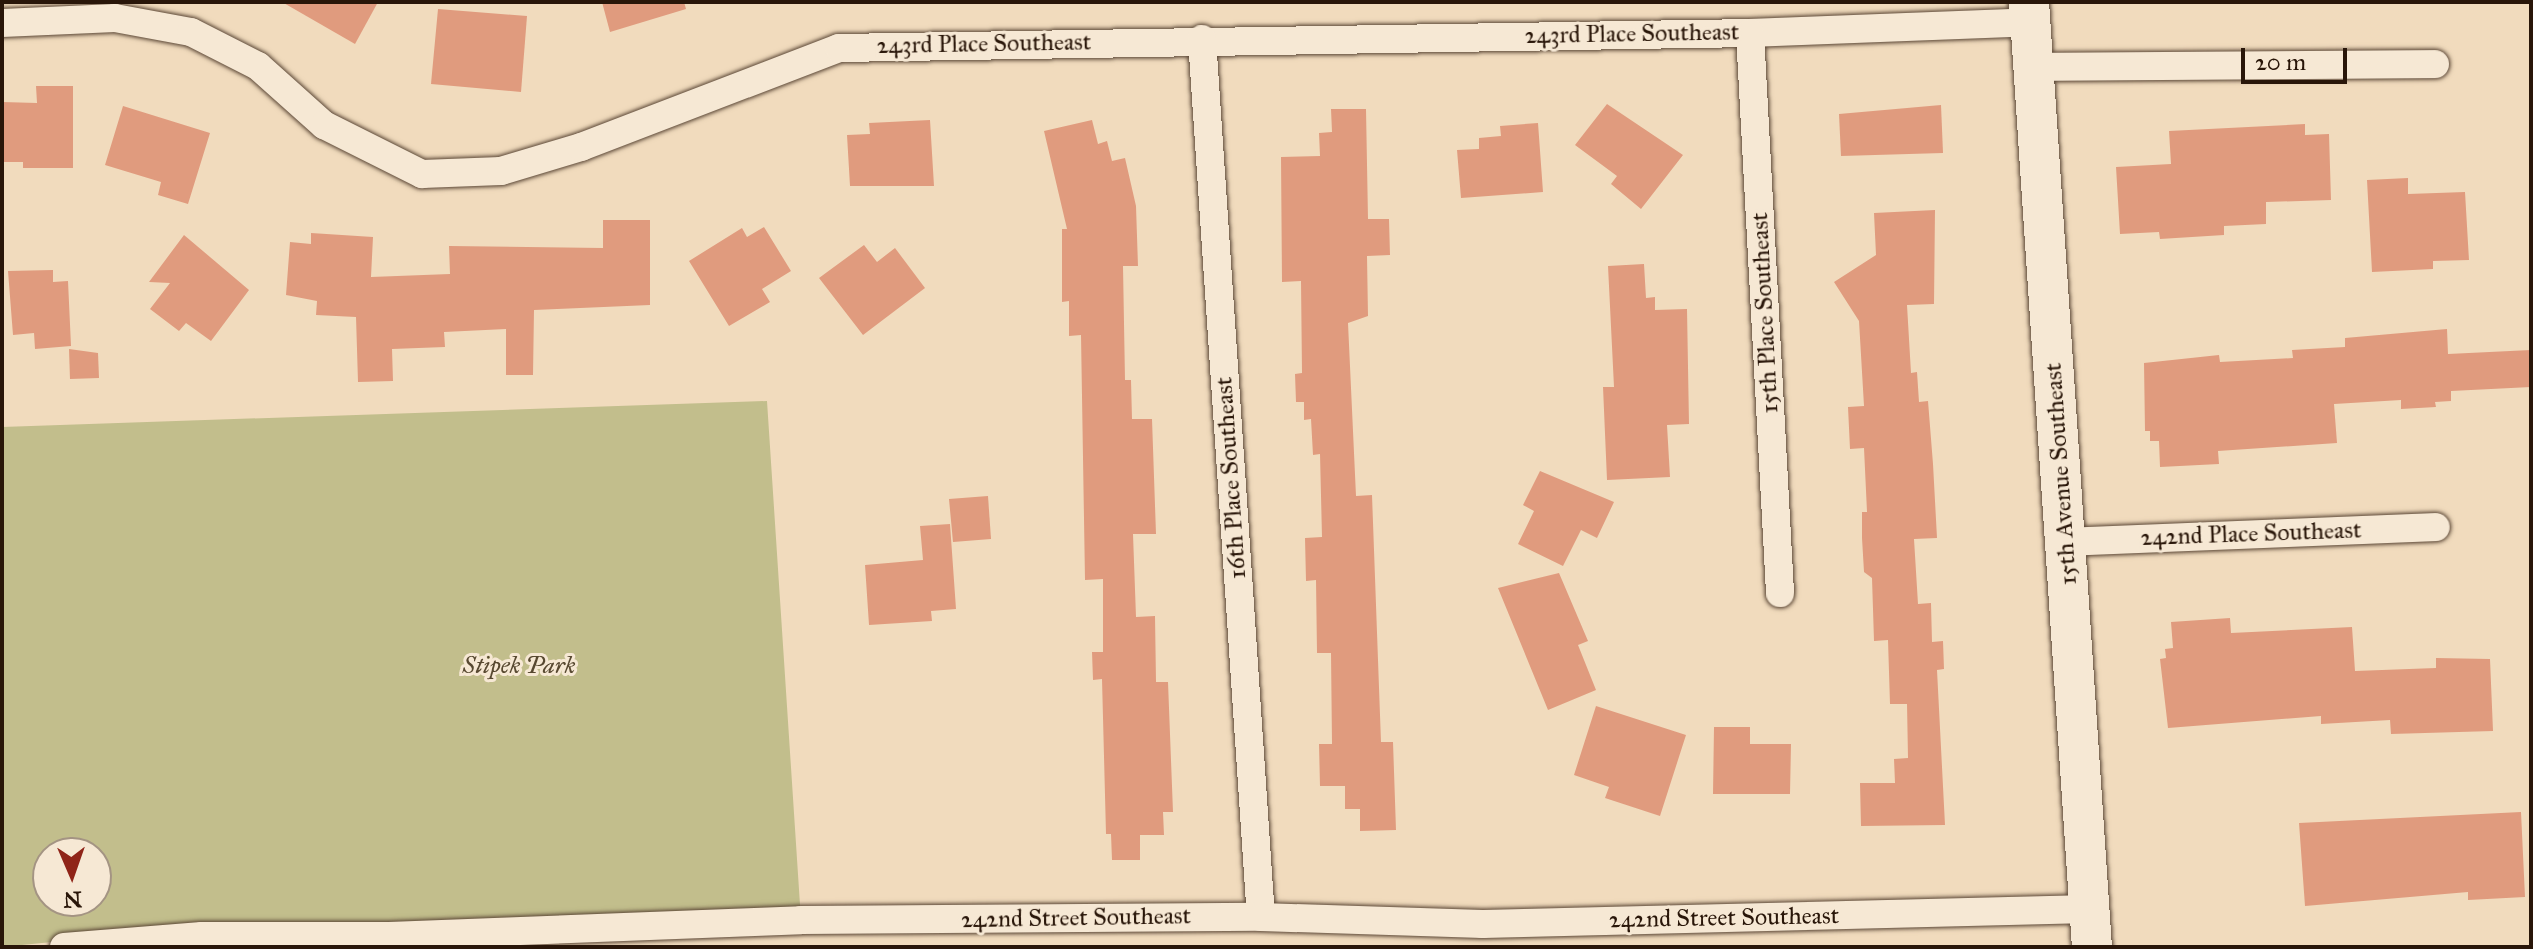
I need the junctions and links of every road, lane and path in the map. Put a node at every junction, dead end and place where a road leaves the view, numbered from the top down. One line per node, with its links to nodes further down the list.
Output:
1 (2030, 12): 3 (street, 243rd Place Southeast); 6 (street, 15th Avenue Southeast)
2 (2, 23): 4 (street, 243rd Place Southeast)
3 (1750, 33): 4 (street, 243rd Place Southeast); 9 (street, 15th Place Southeast)
4 (1202, 39): 10 (street, 16th Place Southeast)
5 (2435, 64): 6 (street)
6 (2034, 67): 8 (street, 15th Avenue Southeast)
7 (2436, 527): 8 (street, 242nd Place Southeast)
8 (2065, 542): 11 (street, 15th Avenue Southeast)
9 (1780, 593)
10 (1261, 917): 12 (street, 242nd Street Southeast); 13 (street, 242nd Street Southeast)
11 (2091, 928): 12 (street, 242nd Street Southeast)
12 (1484, 936)
13 (388, 942): 14 (street, 242nd Street Southeast)
14 (64, 947)

